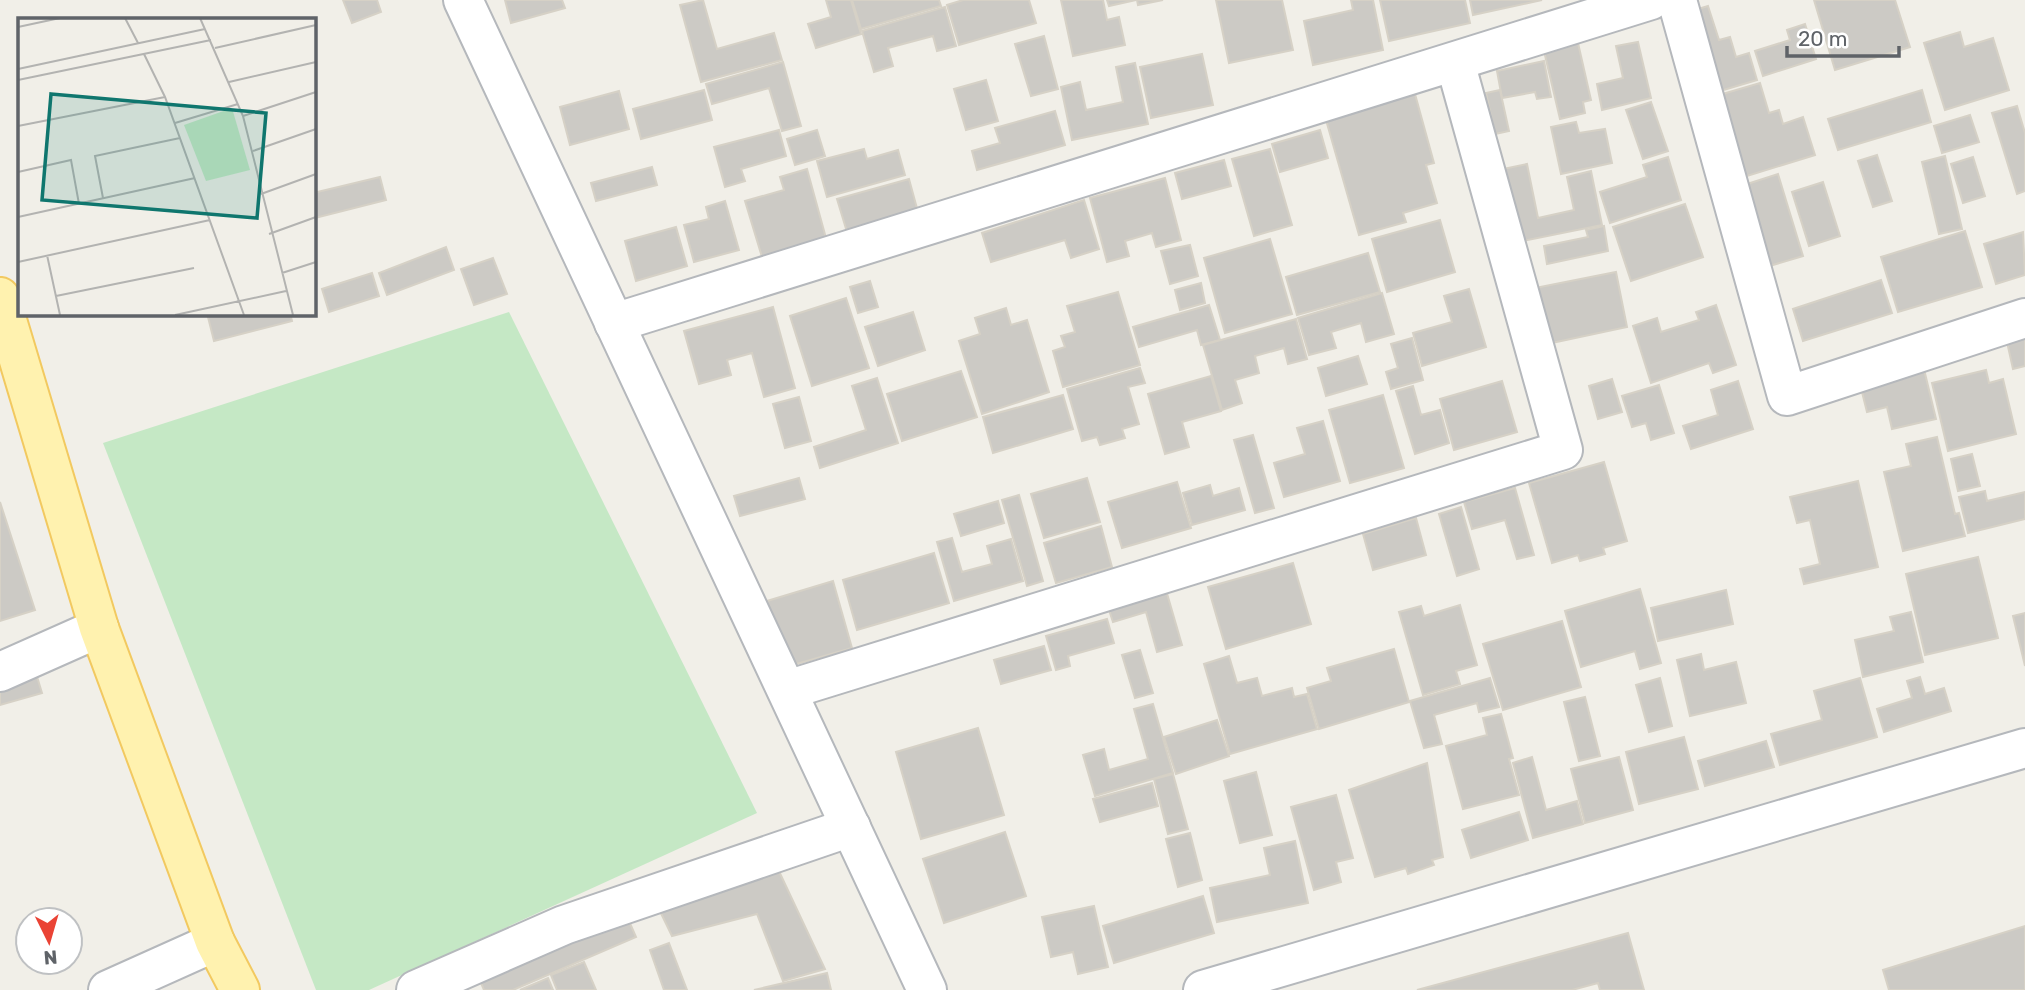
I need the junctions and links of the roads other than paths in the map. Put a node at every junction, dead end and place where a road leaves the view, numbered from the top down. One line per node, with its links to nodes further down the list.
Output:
1 (463, 0): 7 (street)
2 (1651, 0): 4 (street)
3 (1677, 0): 6 (street)
4 (1454, 62): 7 (street); 10 (street)
5 (0, 297): 8 (main road)
6 (2025, 318)
7 (614, 323): 10 (street)
8 (99, 628): 9 (street); 13 (main road)
9 (0, 672)
10 (787, 690): 12 (street)
11 (2025, 748): 18 (street)
12 (851, 827): 16 (street); 17 (street)
13 (215, 942): 14 (street); 15 (main road)
14 (108, 990)
15 (240, 990)
16 (416, 990)
17 (927, 990)
18 (1203, 990)

